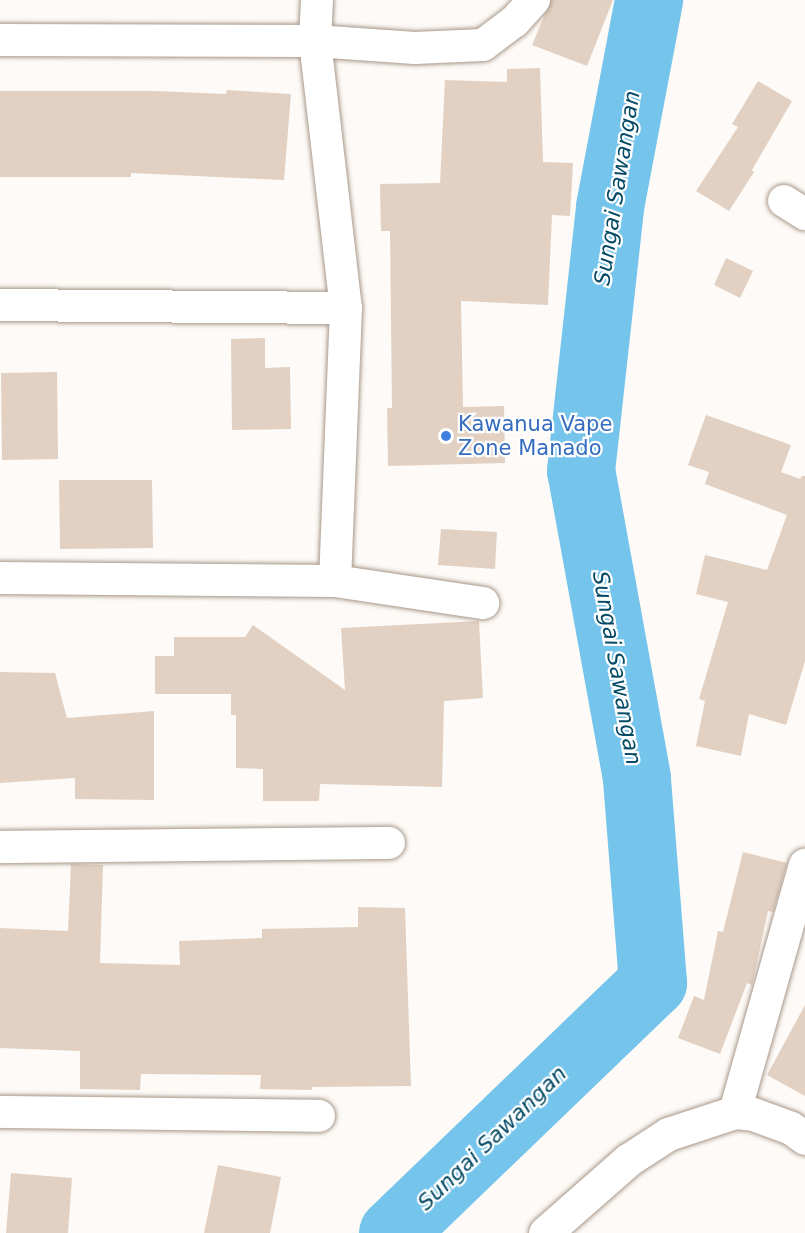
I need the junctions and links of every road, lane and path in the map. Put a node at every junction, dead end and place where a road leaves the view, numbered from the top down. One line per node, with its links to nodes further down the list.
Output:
1 (317, 0): 4 (street)
2 (534, 0): 4 (street)
3 (0, 40): 4 (street)
4 (315, 41): 6 (street)
5 (0, 305): 6 (street)
6 (346, 308): 8 (street)
7 (0, 578): 8 (street)
8 (335, 581): 9 (street)
9 (483, 603)
10 (389, 843): 11 (street)
11 (0, 848)
12 (805, 865): 14 (street)
13 (0, 1112): 15 (street)
14 (735, 1112): 16 (main road); 17 (main road)
15 (319, 1116)
16 (805, 1138)
17 (545, 1233)

